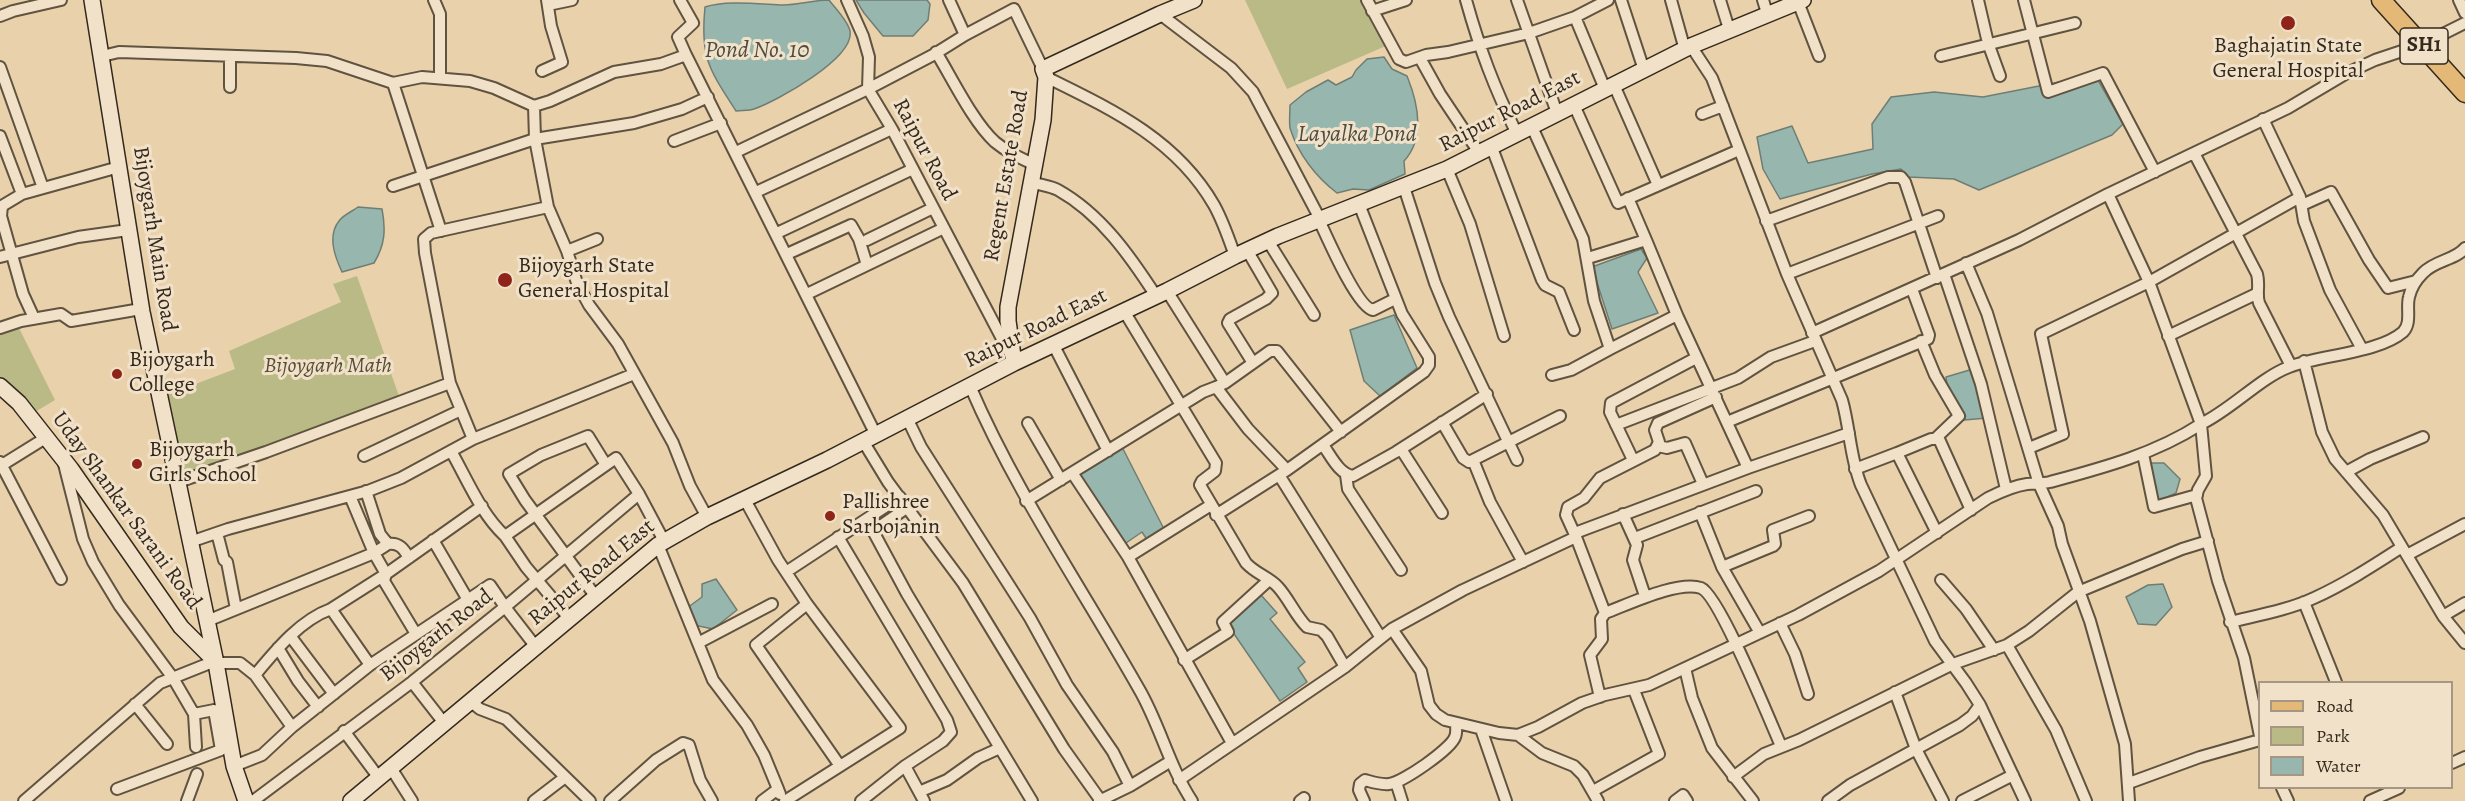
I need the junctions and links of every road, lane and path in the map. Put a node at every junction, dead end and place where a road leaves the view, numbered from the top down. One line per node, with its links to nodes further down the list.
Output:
1 (61, 0): 28 (street)
2 (92, 0): 42 (street, Bijoygarh Main Road)
3 (434, 0): 52 (street)
4 (572, 0): 23 (street)
5 (680, 0): 41 (street)
6 (847, 0): 57 (street)
7 (949, 0): 35 (street)
8 (1194, 0): 24 (street, Regent Estate Road)
9 (1367, 0): 26 (street)
10 (1403, 0): 26 (street)
11 (1466, 0): 38 (street)
12 (1517, 0): 33 (street)
13 (1608, 0): 29 (street)
14 (1621, 0): 48 (street)
15 (1671, 0): 39 (street)
16 (1720, 0): 32 (street)
17 (1978, 0): 37 (street)
18 (2024, 0): 34 (street)
19 (2381, 0): 36 (main road, SH1)
20 (2395, 0): 36 (main road, SH1)
21 (2459, 0): 27 (street)
22 (1801, 1): 25 (street, Raipur Road East); 43 (street)
23 (548, 2): 49 (street)
24 (1157, 7): 50 (street, Regent Estate Road); 97 (street)
25 (1765, 7): 32 (street, Raipur Road East)
26 (1372, 11): 46 (street)
27 (2465, 14)
28 (0, 16)
29 (1575, 16): 33 (street); 56 (street)
30 (2465, 22): 36 (street)
31 (2075, 23): 34 (street)
32 (1729, 28): 39 (street, Raipur Road East)
33 (1529, 33): 38 (street); 63 (street)
34 (2033, 34): 37 (street); 81 (street)
35 (965, 35): 40 (street, Raipur Road); 50 (street, Raipur Road)
36 (2427, 42): 53 (main road, SH1); 58 (main road, SH1); 65 (street)
37 (1988, 43): 44 (street); 51 (street)
38 (1479, 46): 46 (street); 69 (street)
39 (1688, 48): 48 (street, Raipur Road East); 62 (street)
40 (936, 52): 57 (street, Raipur Road); 77 (street)
41 (686, 55): 59 (street); 60 (street)
42 (102, 56): 45 (street); 78 (street, Bijoygarh Main Road)
43 (1819, 56)
44 (1941, 56)
45 (230, 57): 54 (street); 55 (street)
46 (1420, 58): 74 (street)
47 (0, 67): 87 (street)
48 (1644, 70): 56 (street, Raipur Road East)
49 (542, 71)
50 (1044, 73): 77 (street, Regent Estate Road); 112 (street)
51 (2000, 76)
52 (440, 78): 54 (street); 60 (street)
53 (2465, 79)
54 (393, 83): 82 (street)
55 (230, 87)
56 (1609, 87): 61 (street, Raipur Road East); 84 (street)
57 (868, 89): 68 (street, Raipur Road); 75 (street)
58 (2465, 93)
59 (708, 97): 66 (street); 71 (street)
60 (534, 105): 71 (street)
61 (1574, 105): 63 (street, Raipur Road East); 91 (street)
62 (1723, 106): 64 (street); 73 (street)
63 (1557, 113): 67 (street, Raipur Road East)
64 (1702, 114)
65 (2263, 119): 76 (street); 92 (street)
66 (721, 123): 72 (street); 75 (street)
67 (1532, 127): 69 (street, Raipur Road East); 115 (street)
68 (892, 129): 80 (street, Raipur Road); 88 (street)
69 (1517, 134): 74 (street, Raipur Road East)
70 (0, 136): 89 (street)
71 (535, 139): 82 (street); 94 (street)
72 (674, 141)
73 (1739, 150): 84 (street); 98 (street)
74 (1486, 151): 79 (street, Raipur Road East); 133 (street)
75 (736, 152): 88 (street)
76 (2194, 153): 81 (street); 104 (street)
77 (1035, 165): 83 (street, Regent Estate Road)
78 (119, 168): 87 (street); 101 (street, Bijoygarh Main Road)
79 (1447, 169): 86 (street, Raipur Road East); 134 (street)
80 (913, 170): 95 (street, Raipur Road); 103 (street)
81 (2155, 171): 90 (street)
82 (423, 176): 85 (street); 102 (street)
83 (1031, 183): 124 (street); 143 (street, Regent Estate Road)
84 (1658, 185): 91 (street)
85 (393, 186)
86 (1404, 187): 93 (street, Raipur Road East); 154 (street)
87 (43, 188): 89 (street)
88 (756, 192): 103 (street)
89 (22, 194): 111 (street)
90 (2108, 194): 116 (street); 121 (street)
91 (1628, 198): 107 (street)
92 (2301, 201): 104 (street); 120 (street); 140 (street)
93 (1359, 204): 97 (street, Raipur Road East); 126 (street)
94 (548, 207): 102 (street); 110 (street)
95 (933, 208): 100 (street, Raipur Road); 106 (street)
96 (1938, 216): 99 (street)
97 (1320, 219): 108 (street, Raipur Road East); 126 (street)
98 (1766, 221): 99 (street); 118 (street)
99 (1918, 223): 118 (street); 119 (street)
100 (944, 228): 117 (street); 143 (street, Raipur Road)
101 (128, 230): 111 (street); 127 (street, Bijoygarh Main Road)
102 (441, 231): 149 (street)
103 (777, 233): 113 (street)
104 (2235, 235): 121 (street); 125 (street)
105 (597, 239): 110 (street)
106 (867, 240)
107 (1646, 240): 115 (street); 130 (street)
108 (1268, 241): 112 (street, Raipur Road East); 129 (street)
109 (2465, 248): 120 (street)
110 (567, 251): 146 (street)
111 (12, 253): 114 (street); 131 (street)
112 (1241, 253): 124 (street, Raipur Road East); 144 (street)
113 (787, 254): 117 (street); 123 (street)
114 (0, 256)
115 (1588, 258): 139 (street)
116 (1966, 263): 119 (street); 174 (street)
117 (867, 265): 123 (street)
118 (1786, 274): 136 (street)
119 (1940, 276): 122 (street); 197 (street)
120 (2416, 281): 140 (street)
121 (2149, 282): 135 (street); 174 (street)
122 (1912, 289): 136 (street); 137 (street)
123 (807, 294): 168 (street)
124 (1162, 294): 128 (street, Raipur Road East); 150 (street)
125 (2256, 294): 135 (street); 145 (street)
126 (1395, 299): 164 (street)
127 (141, 309): 131 (street); 194 (street, Bijoygarh Main Road)
128 (1124, 311): 138 (street, Raipur Road East); 155 (street)
129 (1314, 315)
130 (1677, 315): 139 (street); 141 (street)
131 (34, 318): 132 (street)
132 (0, 328)
133 (1574, 330)
134 (1504, 336)
135 (2168, 336): 162 (street)
136 (1814, 337): 148 (street); 153 (street)
137 (1921, 341): 148 (street); 169 (street)
138 (1053, 344): 143 (street, Raipur Road East); 177 (street)
139 (1610, 349): 147 (street)
140 (2362, 349): 142 (street)
141 (1696, 358): 153 (street); 163 (street)
142 (2304, 361): 145 (street); 189 (street)
143 (1014, 363): 152 (street, Raipur Road East)
144 (1253, 363): 150 (street); 164 (street)
145 (2291, 366): 162 (street)
146 (634, 374): 170 (street); 215 (street)
147 (1552, 375)
148 (1833, 379): 160 (street); 165 (street)
149 (450, 383): 156 (street); 194 (street)
150 (1221, 385): 155 (street); 190 (street)
151 (0, 386): 166 (street, Uday Shankar Sarani Road)
152 (970, 386): 158 (street, Raipur Road East); 205 (street)
153 (1714, 392): 160 (street); 163 (street); 173 (street)
154 (1487, 394): 159 (street); 171 (street)
155 (1180, 406): 177 (street); 208 (street)
156 (461, 410): 170 (street); 180 (street)
157 (1560, 416): 171 (street)
158 (907, 418): 168 (street, Raipur Road East); 319 (street)
159 (1442, 422): 175 (street); 182 (street)
160 (1727, 422): 187 (street)
161 (1028, 423): 193 (street)
162 (2200, 424): 179 (street); 201 (street)
163 (1616, 425): 184 (street)
164 (1341, 432): 172 (street)
165 (1850, 433): 187 (street); 188 (street)
166 (46, 437): 181 (street, Uday Shankar Sarani Road); 185 (street)
167 (2424, 437): 189 (street)
168 (870, 438): 203 (street); 204 (street, Raipur Road East)
169 (1936, 438): 178 (street); 209 (street)
170 (473, 439): 176 (street)
171 (1509, 442): 182 (street); 183 (street)
172 (1323, 445): 190 (street); 192 (street)
173 (1658, 446): 184 (street); 195 (street)
174 (2029, 448): 196 (street)
175 (1401, 449): 192 (street); 212 (street)
176 (451, 451): 198 (street); 206 (street)
177 (1108, 451): 191 (street)
178 (1898, 453): 188 (street); 218 (street)
179 (2143, 454): 196 (street); 201 (street)
180 (364, 456)
181 (63, 458): 273 (street, Uday Shankar Sarani Road); 279 (street)
182 (1473, 460): 234 (street)
183 (1517, 460)
184 (1633, 460): 219 (street)
185 (1, 464): 239 (street)
186 (606, 465): 200 (street); 211 (street); 211 (street)
187 (1748, 468): 195 (street)
188 (1855, 470): 233 (street)
189 (2346, 472): 228 (street)
190 (1283, 473): 208 (street); 264 (street)
191 (1073, 474): 193 (street); 231 (street)
192 (1346, 475): 236 (street)
193 (1061, 480): 205 (street)
194 (178, 482): 225 (street, Bijoygarh Main Road)
195 (1703, 484): 213 (street)
196 (2039, 484): 197 (street); 243 (street)
197 (2006, 489): 209 (street)
198 (366, 491): 202 (street); 227 (street)
199 (1756, 491): 210 (street)
200 (639, 494): 226 (street); 230 (street, Bijoygarh Road)
201 (2197, 495): 224 (street)
202 (350, 496): 217 (street); 229 (street)
203 (900, 497): 207 (street); 221 (street)
204 (744, 498): 215 (street, Raipur Road East); 237 (street)
205 (1026, 501): 306 (street)
206 (482, 506): 220 (street); 223 (street)
207 (908, 507): 304 (street); 339 (street)
208 (1214, 510): 231 (street); 241 (street)
209 (1971, 510): 218 (street)
210 (1700, 512): 222 (street); 235 (street)
211 (536, 513): 220 (street); 230 (street)
212 (1442, 513)
213 (1623, 514): 219 (street); 222 (street)
214 (1809, 516): 235 (street)
215 (707, 517): 226 (street, Raipur Road East)
216 (2465, 524): 228 (street)
217 (217, 533): 225 (street); 252 (street)
218 (1937, 533): 233 (street)
219 (1575, 535): 234 (street); 254 (street)
220 (506, 536): 240 (street)
221 (838, 537): 237 (street); 309 (street)
222 (1635, 538): 244 (street)
223 (433, 540): 232 (street); 246 (street)
224 (2208, 541): 243 (street); 258 (street)
225 (190, 542): 257 (street, Bijoygarh Main Road)
226 (661, 543): 245 (street, Raipur Road East); 265 (street)
227 (388, 544): 229 (street); 232 (street)
228 (2405, 551): 247 (street); 255 (street)
229 (374, 553): 238 (street); 252 (street)
230 (566, 554): 240 (street, Bijoygarh Road); 245 (street)
231 (1128, 556): 272 (street)
232 (409, 558): 238 (street)
233 (1896, 560): 259 (street); 274 (street)
234 (1523, 562): 260 (street)
235 (1722, 567): 261 (street)
236 (1401, 570)
237 (786, 572): 250 (street)
238 (386, 574): 253 (street); 262 (street)
239 (61, 579)
240 (536, 580): 251 (street, Bijoygarh Road); 256 (street)
241 (1269, 580): 272 (street); 276 (street)
242 (1941, 580): 271 (street)
243 (2078, 592): 268 (street); 318 (street)
244 (1645, 596): 254 (street); 267 (street)
245 (596, 597): 256 (street, Raipur Road East)
246 (468, 600): 251 (street); 262 (street)
247 (2304, 602): 258 (street); 280 (street)
248 (2465, 603): 255 (street)
249 (772, 604): 265 (street)
250 (807, 604): 308 (street); 308 (street)
251 (505, 607): 269 (street); 281 (street, Bijoygarh Road)
252 (236, 609): 257 (street)
253 (331, 609): 263 (street); 275 (street)
254 (1605, 613): 286 (street)
255 (2444, 616): 266 (street)
256 (569, 618): 269 (street, Raipur Road East)
257 (207, 621): 273 (street, Bijoygarh Main Road)
258 (2230, 622): 297 (street)
259 (1780, 623): 261 (street); 285 (street)
260 (1392, 629): 264 (street); 293 (street)
261 (1760, 633): 267 (street)
262 (416, 634): 275 (street)
263 (291, 637): 270 (street); 284 (street)
264 (1380, 638): 276 (street)
265 (698, 643): 321 (street)
266 (2465, 643)
267 (1735, 644): 277 (street); 302 (street)
268 (2007, 645): 271 (street); 351 (street)
269 (536, 647): 287 (street, Raipur Road East)
270 (278, 648): 278 (street); 290 (street)
271 (1994, 650): 274 (street)
272 (1184, 660): 300 (street)
273 (216, 662): 278 (street); 279 (street); 307 (street, Bijoygarh Main Road)
274 (1953, 664): 283 (street); 289 (street)
275 (370, 665): 284 (street)
276 (1345, 667): 300 (street)
277 (1684, 669): 282 (street); 313 (street)
278 (255, 675): 294 (street)
279 (173, 678): 288 (street); 291 (street)
280 (2336, 681)
281 (411, 682): 292 (street); 296 (street, Bijoygarh Road)
282 (1634, 690): 286 (street); 324 (street)
283 (1895, 692): 302 (street); 305 (street)
284 (334, 694): 290 (street)
285 (1808, 694)
286 (1600, 697): 298 (street)
287 (470, 701): 292 (street, Raipur Road East); 315 (street)
288 (135, 704): 301 (street); 325 (street)
289 (1980, 705): 305 (street); 312 (street)
290 (318, 707): 294 (street)
291 (194, 714): 303 (street); 320 (street)
292 (444, 723): 310 (street, Raipur Road East)
293 (1456, 723): 295 (street); 317 (street)
294 (292, 727): 307 (street)
295 (1481, 729): 298 (street); 343 (street)
296 (344, 731): 314 (street); 329 (street, Bijoygarh Road)
297 (2258, 733)
298 (1518, 735): 324 (street)
299 (2258, 738): 318 (street)
300 (1232, 743): 316 (street)
301 (167, 744)
302 (1781, 746): 313 (street)
303 (196, 747)
304 (1000, 748): 323 (street); 338 (street)
305 (1916, 749): 347 (street); 348 (street)
306 (1171, 761): 316 (street); 319 (street)
307 (234, 766): 328 (street, Bijoygarh Main Road)
308 (840, 766): 336 (street)
309 (905, 766): 323 (street); 337 (street)
310 (391, 768): 314 (street, Raipur Road East); 331 (street)
311 (197, 774): 327 (street)
312 (2013, 776): 349 (street); 350 (street)
313 (1733, 777): 346 (street)
314 (379, 778): 330 (street, Raipur Road East)
315 (564, 778): 332 (street); 333 (street)
316 (1179, 780): 340 (street)
317 (1396, 782): 341 (street); 342 (street)
318 (2129, 783): 352 (street)
319 (1130, 786): 339 (street)
320 (117, 789)
321 (778, 789): 335 (street); 336 (street)
322 (2397, 789): 353 (street)
323 (921, 796)
324 (1595, 796)
325 (31, 799)
326 (708, 799): 334 (street)
327 (187, 801)
328 (246, 801)
329 (253, 801)
330 (351, 801)
331 (412, 801)
332 (534, 801)
333 (590, 801)
334 (610, 801)
335 (762, 801)
336 (784, 801)
337 (861, 801)
338 (1032, 801)
339 (1100, 801)
340 (1192, 801)
341 (1364, 801)
342 (1402, 801)
343 (1506, 801)
344 (1674, 801): 345 (street)
345 (1687, 801)
346 (1753, 801)
347 (1828, 801)
348 (1943, 801)
349 (1962, 801)
350 (2025, 801)
351 (2086, 801)
352 (2129, 801)
353 (2370, 801)

